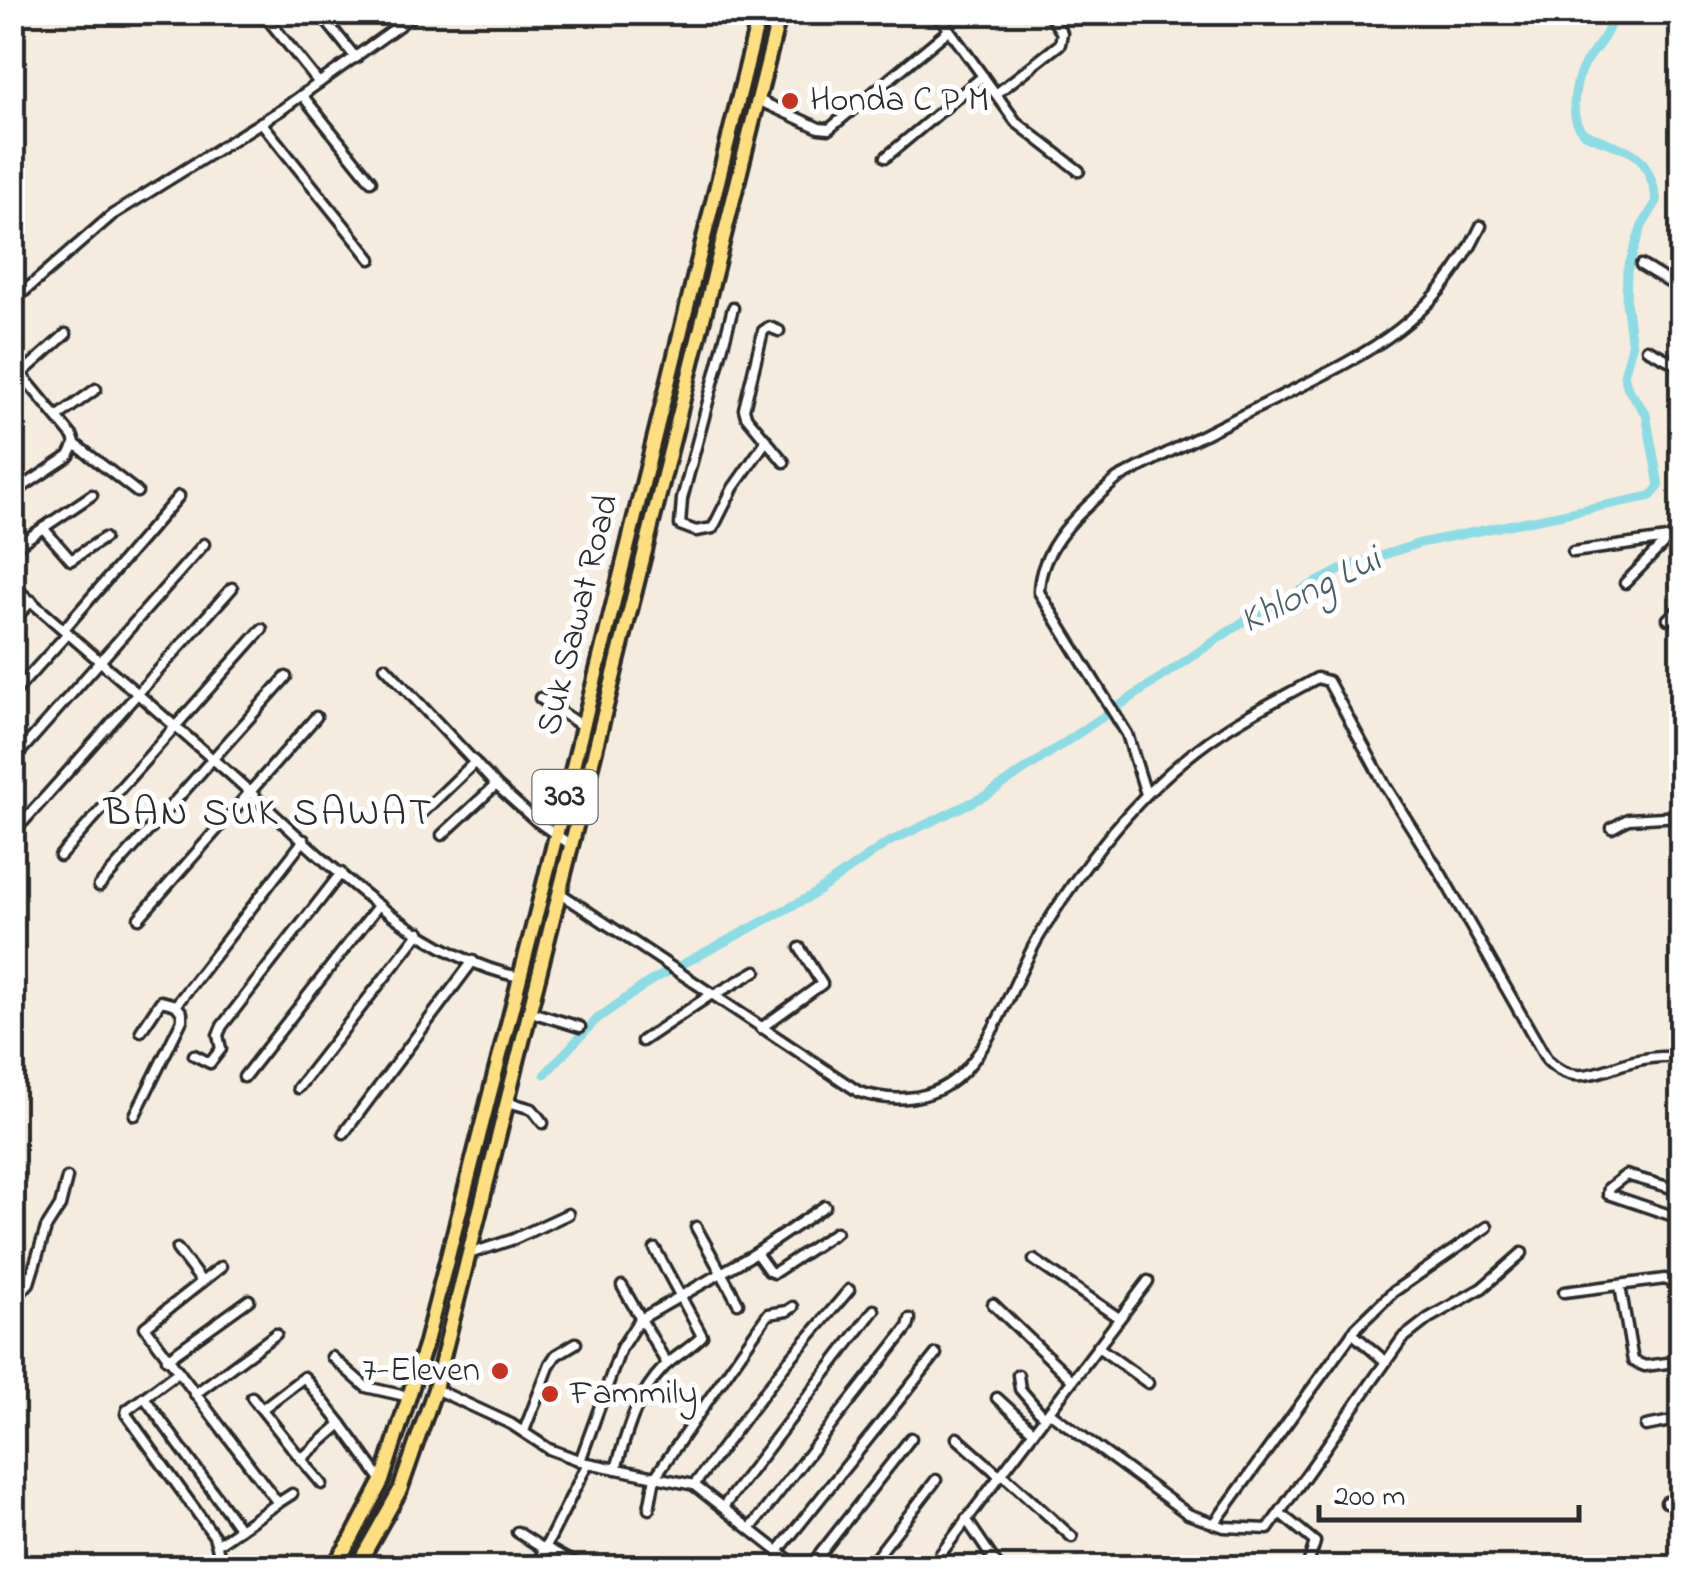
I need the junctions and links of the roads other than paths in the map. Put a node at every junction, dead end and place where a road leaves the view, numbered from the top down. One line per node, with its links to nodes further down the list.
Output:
1 (262, 12): 11 (street)
2 (319, 12): 9 (street)
3 (418, 12): 9 (street)
4 (760, 12): 71 (main road, Suk Sawat Road / 303)
5 (780, 12): 14 (main road, Suk Sawat Road / 303)
6 (931, 12): 8 (street)
7 (1048, 12): 13 (street)
8 (949, 30): 10 (street); 14 (street)
9 (356, 58): 11 (street)
10 (983, 76): 13 (street); 16 (street)
11 (319, 83): 12 (street)
12 (302, 94): 15 (street); 18 (street)
13 (996, 94): 17 (street)
14 (758, 100): 34 (main road, Suk Sawat Road / 303)
15 (260, 122): 21 (street); 24 (street)
16 (886, 157)
17 (1079, 171)
18 (371, 182)
19 (1481, 226): 79 (street)
20 (1682, 230): 23 (street)
21 (371, 260)
22 (1641, 265): 23 (street)
23 (1679, 289)
24 (12, 302)
25 (733, 308): 35 (street)
26 (779, 331): 38 (street)
27 (66, 334): 31 (street)
28 (1647, 350): 30 (street)
29 (12, 363): 31 (street)
30 (1680, 366): 32 (street)
31 (21, 374): 36 (street)
32 (1682, 380)
33 (96, 389): 36 (street)
34 (686, 390): 35 (street); 37 (main road, Suk Sawat Road / 303)
35 (710, 395): 40 (street)
36 (58, 417): 39 (street)
37 (673, 440): 40 (street); 43 (main road, Suk Sawat Road / 303)
38 (766, 440): 41 (street); 47 (street)
39 (75, 444): 42 (street); 44 (street)
40 (696, 445): 47 (street)
41 (784, 462)
42 (137, 492)
43 (660, 493): 47 (street); 87 (main road, Suk Sawat Road / 303)
44 (12, 494)
45 (92, 495): 48 (street)
46 (179, 496): 63 (street)
47 (682, 499)
48 (43, 528): 49 (street); 53 (street)
49 (104, 538)
50 (1682, 538): 51 (street)
51 (1668, 539): 54 (street); 55 (street)
52 (204, 544): 64 (street)
53 (12, 549)
54 (1573, 552)
55 (1625, 583)
56 (12, 585): 58 (street)
57 (232, 588): 67 (street)
58 (32, 601): 61 (street); 63 (street)
59 (1682, 607): 60 (street)
60 (1668, 619)
61 (12, 622)
62 (262, 629): 72 (street)
63 (66, 631): 64 (street); 68 (street)
64 (102, 662): 67 (street); 74 (street)
65 (385, 667): 75 (street)
66 (286, 677): 73 (street)
67 (139, 694): 72 (street); 82 (street)
68 (12, 695)
69 (540, 698): 71 (street)
70 (316, 717): 78 (street)
71 (582, 726): 85 (main road, Suk Sawat Road / 303)
72 (177, 727): 73 (street); 88 (street)
73 (214, 760): 78 (street); 90 (street)
74 (12, 761)
75 (475, 762): 76 (street); 80 (street)
76 (496, 785): 84 (street); 85 (street)
77 (1682, 790): 81 (street)
78 (251, 792): 86 (street); 93 (street)
79 (1146, 794): 103 (street); 107 (street)
80 (421, 814)
81 (1681, 817): 83 (street)
82 (24, 822)
83 (1612, 828)
84 (442, 835)
85 (556, 836): 87 (street); 98 (main road, Suk Sawat Road / 303)
86 (304, 840): 89 (street); 100 (street)
87 (572, 845): 91 (main road, Suk Sawat Road / 303)
88 (60, 856)
89 (341, 873): 92 (street); 106 (street)
90 (98, 886)
91 (560, 893): 99 (street); 101 (main road, Suk Sawat Road / 303)
92 (378, 906): 94 (street); 108 (street)
93 (139, 918)
94 (420, 932): 96 (street); 109 (street)
95 (800, 948): 103 (street)
96 (472, 962): 98 (street); 113 (street)
97 (756, 971): 99 (street)
98 (520, 977): 165 (main road, Suk Sawat Road / 303)
99 (713, 995): 103 (street); 105 (street)
100 (176, 1005): 104 (street); 111 (street)
101 (531, 1012): 102 (street); 110 (main road, Suk Sawat Road / 303)
102 (580, 1027)
103 (761, 1028)
104 (141, 1031)
105 (642, 1041)
106 (194, 1055)
107 (1682, 1056)
108 (244, 1078)
109 (298, 1088)
110 (508, 1102): 112 (street); 126 (main road, Suk Sawat Road / 303)
111 (134, 1114)
112 (544, 1123)
113 (344, 1133)
114 (67, 1178): 138 (street)
115 (1682, 1191): 118 (street)
116 (825, 1206): 124 (street)
117 (568, 1214): 126 (street)
118 (1682, 1219)
119 (696, 1227): 129 (street)
120 (1487, 1227): 147 (street)
121 (836, 1232): 124 (street)
122 (176, 1249): 131 (street)
123 (655, 1249): 136 (street)
124 (756, 1253): 129 (street)
125 (1522, 1253): 155 (street)
126 (469, 1254): 161 (main road, Suk Sawat Road / 303)
127 (1034, 1260): 144 (street)
128 (221, 1267): 131 (street)
129 (722, 1272): 136 (street); 139 (street)
130 (1148, 1280): 144 (street)
131 (202, 1282): 153 (street)
132 (622, 1286): 146 (street)
133 (1620, 1286): 135 (street); 143 (street); 154 (street)
134 (849, 1290): 184 (street)
135 (1564, 1292)
136 (681, 1296): 146 (street); 156 (street)
137 (249, 1300): 153 (street)
138 (12, 1302)
139 (738, 1303)
140 (993, 1304): 159 (street)
141 (793, 1307): 180 (street)
142 (874, 1310): 189 (street)
143 (1682, 1310)
144 (1119, 1318): 150 (street)
145 (910, 1319): 194 (street)
146 (639, 1320): 156 (street); 177 (street)
147 (1352, 1333): 155 (street); 193 (street)
148 (276, 1334): 162 (street)
149 (576, 1342): 172 (street)
150 (1098, 1347): 159 (street); 160 (street)
151 (936, 1354): 200 (street)
152 (332, 1357): 165 (street)
153 (167, 1359): 157 (street)
154 (1682, 1360)
155 (1386, 1361): 191 (street)
156 (667, 1364): 178 (street)
157 (178, 1372): 162 (street); 163 (street)
158 (1018, 1374): 168 (street)
159 (1072, 1380): 168 (street)
160 (1148, 1383)
161 (435, 1389): 172 (street); 206 (main road, Suk Sawat Road / 303)
162 (195, 1394): 188 (street)
163 (144, 1397): 195 (street); 198 (street)
164 (252, 1397): 167 (street)
165 (410, 1397): 181 (main road, Suk Sawat Road / 303)
166 (998, 1398): 173 (street)
167 (262, 1410): 170 (street); 176 (street)
168 (1046, 1414): 173 (street); 193 (street)
169 (1682, 1419): 171 (street)
170 (341, 1424): 176 (street); 181 (street)
171 (1646, 1426)
172 (524, 1431): 177 (street)
173 (1033, 1431): 179 (street)
174 (911, 1438): 209 (street)
175 (957, 1438): 179 (street)
176 (301, 1459): 183 (street)
177 (584, 1462): 178 (street); 199 (street)
178 (616, 1469): 180 (street)
179 (1000, 1474): 192 (street); 197 (street)
180 (655, 1476): 184 (street); 190 (street)
181 (382, 1480): 205 (main road, Suk Sawat Road / 303)
182 (936, 1480): 210 (street)
183 (322, 1484)
184 (694, 1485): 189 (street)
185 (292, 1494): 188 (street)
186 (1682, 1498): 187 (street)
187 (1666, 1502)
188 (278, 1503): 195 (street)
189 (723, 1507): 194 (street)
190 (649, 1508)
191 (1281, 1514): 193 (street); 213 (street)
192 (966, 1519): 211 (street); 212 (street)
193 (1214, 1524)
194 (751, 1528): 200 (street)
195 (240, 1529): 198 (street)
196 (518, 1532): 199 (street)
197 (1072, 1537)
198 (218, 1544): 204 (street)
199 (545, 1548): 207 (street); 208 (street)
200 (779, 1550): 201 (street)
201 (796, 1566)
202 (51, 1568): 203 (street)
203 (63, 1568)
204 (223, 1568)
205 (332, 1568)
206 (356, 1568)
207 (535, 1568)
208 (583, 1568)
209 (810, 1568)
210 (868, 1568)
211 (930, 1568)
212 (999, 1568)
213 (1307, 1568)

